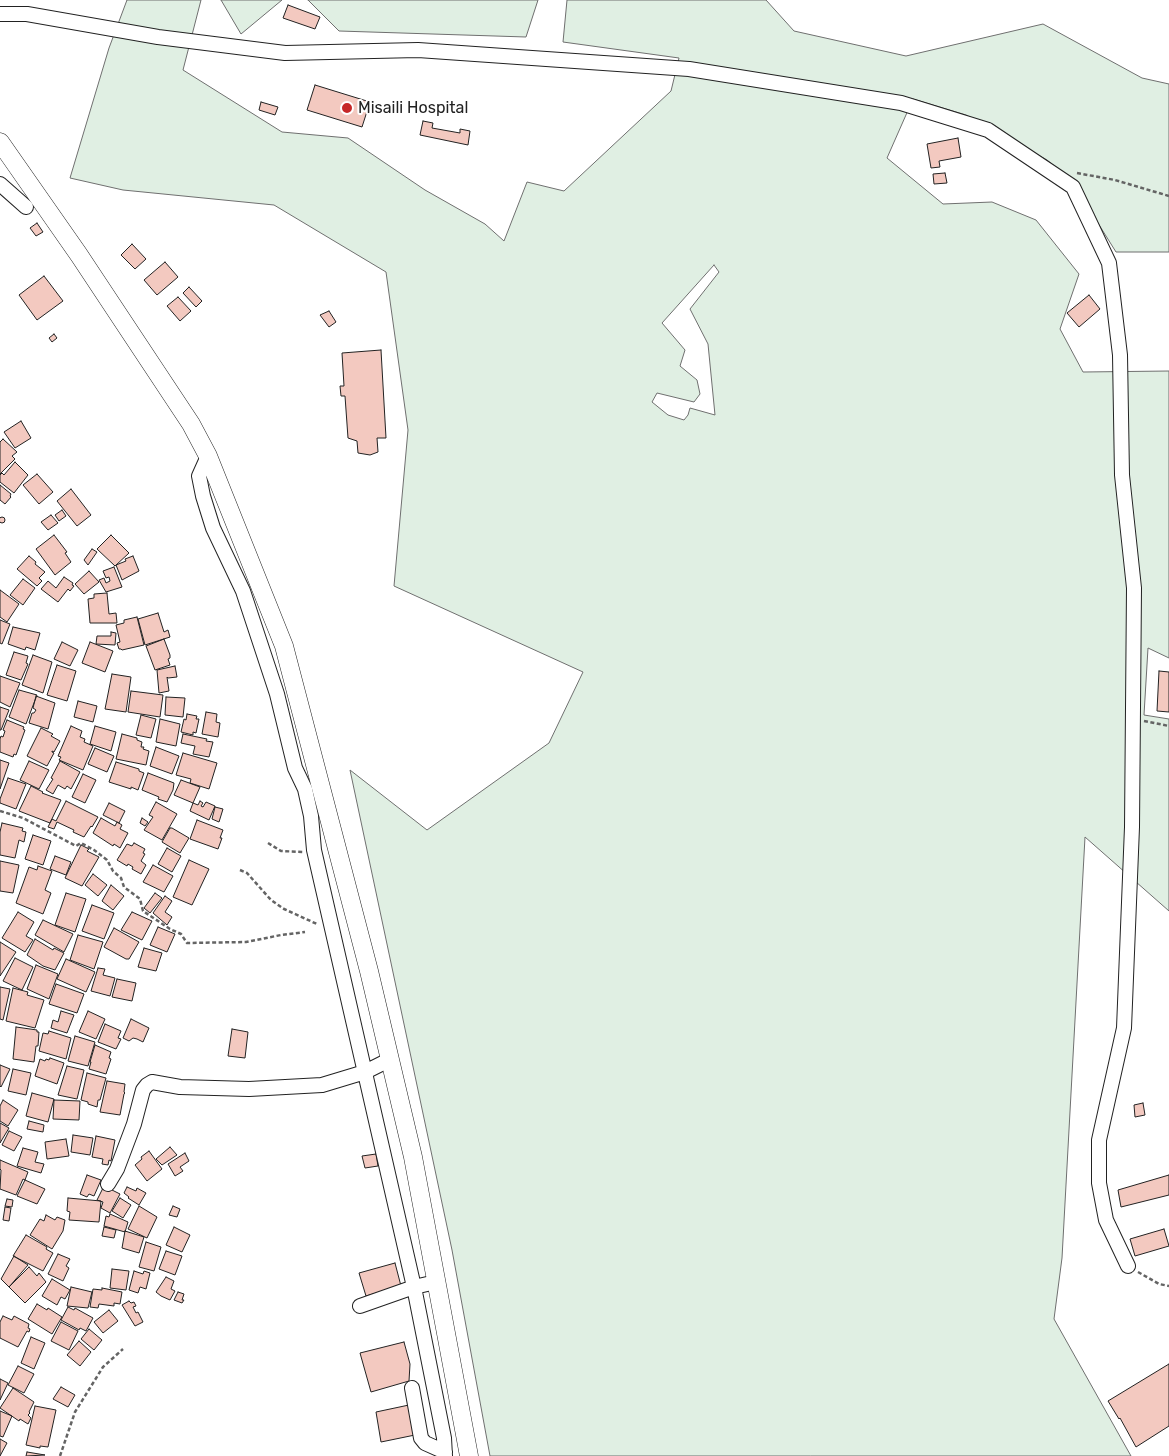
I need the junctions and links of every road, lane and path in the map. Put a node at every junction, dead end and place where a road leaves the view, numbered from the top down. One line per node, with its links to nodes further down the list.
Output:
1 (0, 14): 8 (street)
2 (0, 142): 7 (main road)
3 (1075, 173): 5 (path)
4 (0, 184): 6 (street)
5 (1169, 196)
6 (26, 207)
7 (208, 456): 12 (street); 16 (main road)
8 (1133, 720): 9 (path); 19 (street)
9 (1169, 726)
10 (0, 810): 15 (path)
11 (268, 843): 12 (path)
12 (314, 853): 14 (street)
13 (240, 870): 14 (path)
14 (332, 931): 17 (street)
15 (305, 932)
16 (390, 1059): 17 (street); 20 (main road)
17 (365, 1072): 18 (street); 22 (street)
18 (108, 1184)
19 (1128, 1266): 21 (path)
20 (436, 1282): 22 (street); 28 (main road)
21 (1169, 1286)
22 (414, 1287): 23 (street); 26 (street)
23 (360, 1306)
24 (123, 1349): 27 (path)
25 (412, 1388): 26 (street)
26 (445, 1454)
27 (60, 1456)
28 (469, 1456)

